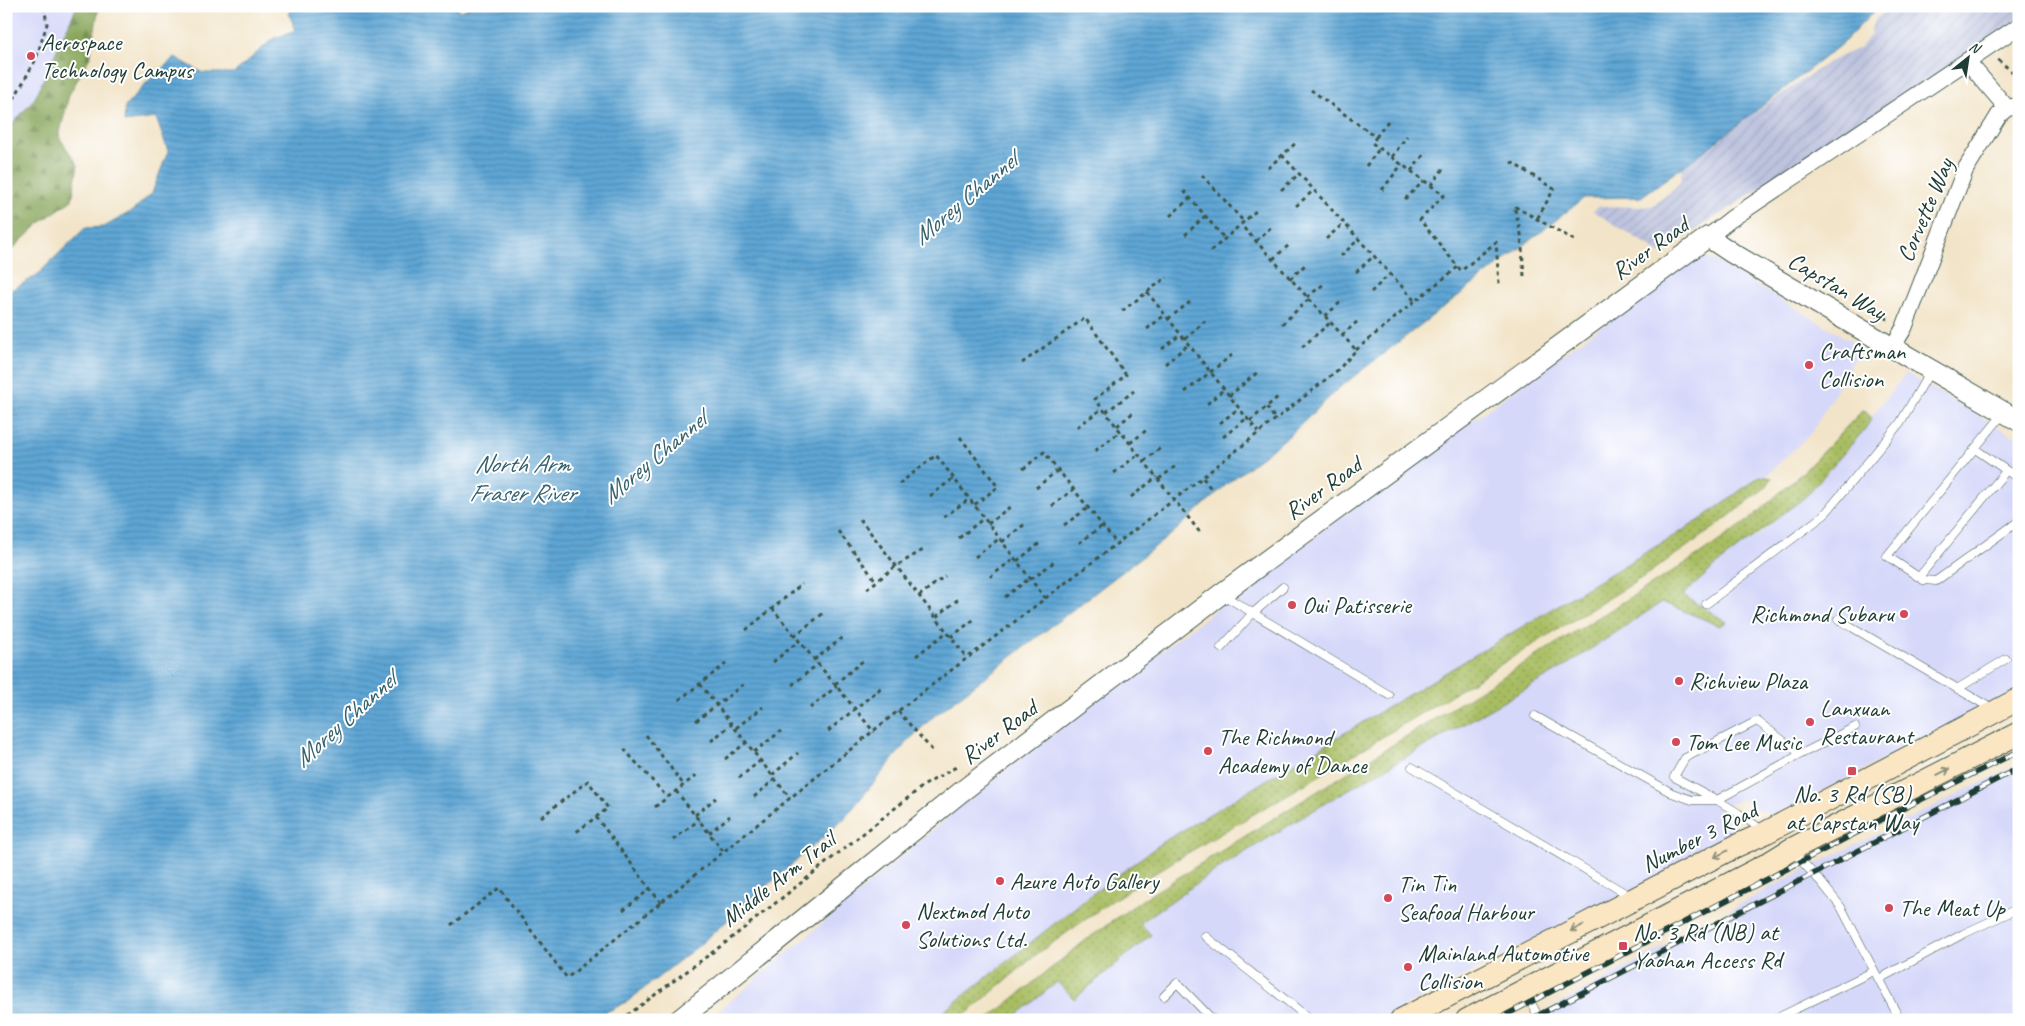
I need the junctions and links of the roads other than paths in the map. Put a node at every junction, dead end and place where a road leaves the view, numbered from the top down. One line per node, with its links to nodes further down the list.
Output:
1 (2019, 26): 2 (street, River Road)
2 (1967, 62): 3 (street); 4 (street, River Road)
3 (2013, 107): 5 (street, Corvette Way)
4 (1708, 237): 5 (street, Capstan Way); 14 (street, River Road)
5 (1892, 348): 6 (street, Capstan Way)
6 (1931, 370): 7 (street, Capstan Way); 15 (lane)
7 (2012, 417): 8 (lane)
8 (1975, 450): 9 (lane); 12 (lane)
9 (2006, 470): 10 (lane); 12 (lane)
10 (2019, 479)
11 (2019, 521): 12 (lane)
12 (1919, 577)
13 (1283, 586): 16 (lane)
14 (1221, 594): 16 (lane); 40 (street, River Road)
15 (1706, 604)
16 (1252, 614): 18 (lane); 21 (lane)
17 (1838, 619): 20 (lane)
18 (1221, 648)
19 (2006, 659): 20 (lane)
20 (1957, 689): 23 (lane)
21 (1389, 695)
22 (2019, 699): 23 (main road, Number 3 Road)
23 (1996, 711): 30 (main road, Number 3 Road)
24 (1535, 716): 29 (lane)
25 (1856, 726): 27 (lane)
26 (2019, 733): 31 (main road, one-way to 26)
27 (1801, 754): 29 (lane); 29 (lane)
28 (1412, 766): 32 (lane)
29 (1717, 800): 30 (lane)
30 (1766, 833): 31 (main road); 32 (main road, Number 3 Road, one-way to 32)
31 (1790, 850): 36 (lane); 38 (main road)
32 (1634, 898): 35 (main road, Number 3 Road, one-way to 35)
33 (2019, 908): 37 (lane)
34 (1205, 936): 42 (lane)
35 (1510, 963): 38 (main road); 43 (main road, Number 3 Road)
36 (1874, 971): 37 (lane); 46 (lane)
37 (1879, 979): 47 (lane)
38 (1525, 990): 44 (main road); 45 (lane)
39 (1164, 996): 41 (lane)
40 (679, 1020)
41 (1213, 1020)
42 (1311, 1020)
43 (1401, 1020)
44 (1468, 1020)
45 (1540, 1020)
46 (1773, 1020)
47 (1900, 1020)

